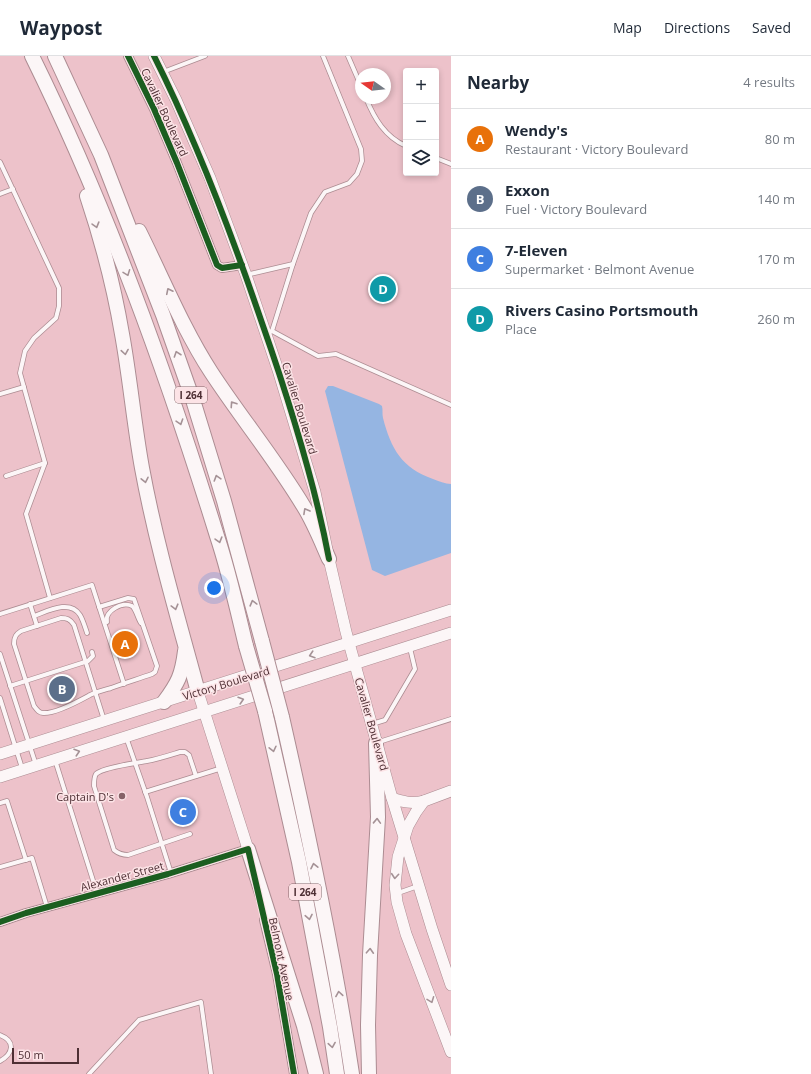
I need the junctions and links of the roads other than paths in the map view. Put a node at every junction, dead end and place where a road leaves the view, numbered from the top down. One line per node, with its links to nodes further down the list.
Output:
1 (32, 56): 11 (highway, I 264)
2 (55, 56): 13 (highway, I 264)
3 (128, 56): 20 (street, Cavalier Boulevard)
4 (154, 56): 9 (main road, Cavalier Boulevard)
5 (205, 56): 9 (lane)
6 (322, 56): 19 (lane)
7 (348, 56): 8 (lane)
8 (355, 72)
9 (163, 73): 20 (main road, Cavalier Boulevard)
10 (368, 104): 12 (lane)
11 (57, 108): 39 (highway, one-way to 39); 94 (highway, I 264, one-way to 94, bridge)
12 (403, 145)
13 (101, 155): 27 (highway, one-way to 13); 95 (highway, I 264, one-way to 13, bridge)
14 (439, 159): 16 (lane)
15 (0, 162): 17 (lane)
16 (451, 164)
17 (13, 189): 18 (lane); 22 (lane)
18 (0, 194)
19 (293, 264): 20 (lane); 21 (lane)
20 (244, 270): 21 (main road, Cavalier Boulevard)
21 (269, 333): 24 (lane); 27 (main road, Cavalier Boulevard)
22 (24, 387): 23 (lane); 25 (lane)
23 (0, 394)
24 (451, 405)
25 (45, 463): 26 (lane); 28 (lane)
26 (6, 476)
27 (328, 559): 38 (main road, Cavalier Boulevard)
28 (50, 598): 29 (lane); 30 (lane)
29 (30, 604): 32 (lane); 33 (lane)
30 (99, 607): 37 (lane); 44 (lane)
31 (451, 610): 38 (main road, Victory Boulevard)
32 (0, 614)
33 (34, 616): 34 (lane); 35 (lane)
34 (37, 626): 43 (lane); 46 (lane)
35 (86, 633)
36 (451, 633): 40 (main road, Victory Boulevard)
37 (147, 636): 44 (lane); 47 (lane)
38 (349, 643): 45 (main road, Cavalier Boulevard); 49 (main road, Victory Boulevard, one-way to 49)
39 (186, 646): 49 (highway); 52 (highway)
40 (409, 647): 45 (main road, Victory Boulevard); 56 (lane)
41 (92, 652): 43 (lane)
42 (0, 654): 48 (lane)
43 (86, 662): 46 (lane); 50 (lane)
44 (118, 665): 47 (lane)
45 (355, 665): 53 (main road, Victory Boulevard, one-way to 45); 56 (main road, Cavalier Boulevard)
46 (26, 681): 48 (lane); 50 (lane)
47 (124, 684): 50 (lane)
48 (10, 686): 59 (lane)
49 (198, 692): 52 (main road, Victory Boulevard); 53 (main road, Belmont Avenue)
50 (95, 693): 55 (lane)
51 (0, 698): 60 (lane)
52 (164, 702): 55 (main road, Victory Boulevard)
53 (204, 711): 57 (main road, Victory Boulevard); 65 (main road, Belmont Avenue)
54 (451, 719): 58 (lane)
55 (104, 721): 59 (main road, Victory Boulevard)
56 (371, 724): 58 (main road, Cavalier Boulevard)
57 (126, 736): 62 (main road, Victory Boulevard, one-way to 57); 63 (lane)
58 (376, 743): 71 (main road, Cavalier Boulevard); 96 (highway, one-way to 58)
59 (29, 745): 60 (main road, Victory Boulevard); 64 (lane)
60 (16, 749): 61 (main road, Victory Boulevard); 66 (lane)
61 (0, 754)
62 (55, 759): 64 (main road, Victory Boulevard); 82 (lane)
63 (135, 762): 67 (lane); 70 (lane); 76 (lane)
64 (36, 765): 66 (main road, Victory Boulevard)
65 (222, 768): 67 (lane); 77 (main road, Belmont Avenue)
66 (22, 770): 68 (main road, Victory Boulevard)
67 (196, 776): 70 (lane)
68 (0, 777)
69 (451, 791): 73 (main road)
70 (145, 792): 76 (lane)
71 (392, 798): 73 (main road); 75 (main road, Cavalier Boulevard)
72 (0, 801): 78 (lane)
73 (424, 801): 75 (main road)
74 (190, 834): 76 (lane)
75 (403, 838): 81 (main road, Cavalier Boulevard); 83 (main road, one-way to 83)
76 (162, 843): 80 (lane)
77 (248, 848): 80 (street, Alexander Street); 92 (street, Belmont Avenue); 93 (highway)
78 (26, 860): 79 (lane); 84 (lane)
79 (0, 867)
80 (171, 873): 82 (street, Alexander Street)
81 (418, 886): 83 (lane); 86 (main road, Cavalier Boulevard)
82 (97, 893): 84 (street, Alexander Street)
83 (396, 894): 88 (main road, one-way to 88)
84 (47, 907): 85 (street, Alexander Street)
85 (0, 922)
86 (451, 985)
87 (0, 1035): 89 (lane)
88 (451, 1052)
89 (0, 1062)
90 (89, 1074): 91 (lane)
91 (211, 1074)
92 (294, 1074)
93 (316, 1074)
94 (337, 1074)
95 (352, 1074)
96 (369, 1074)

